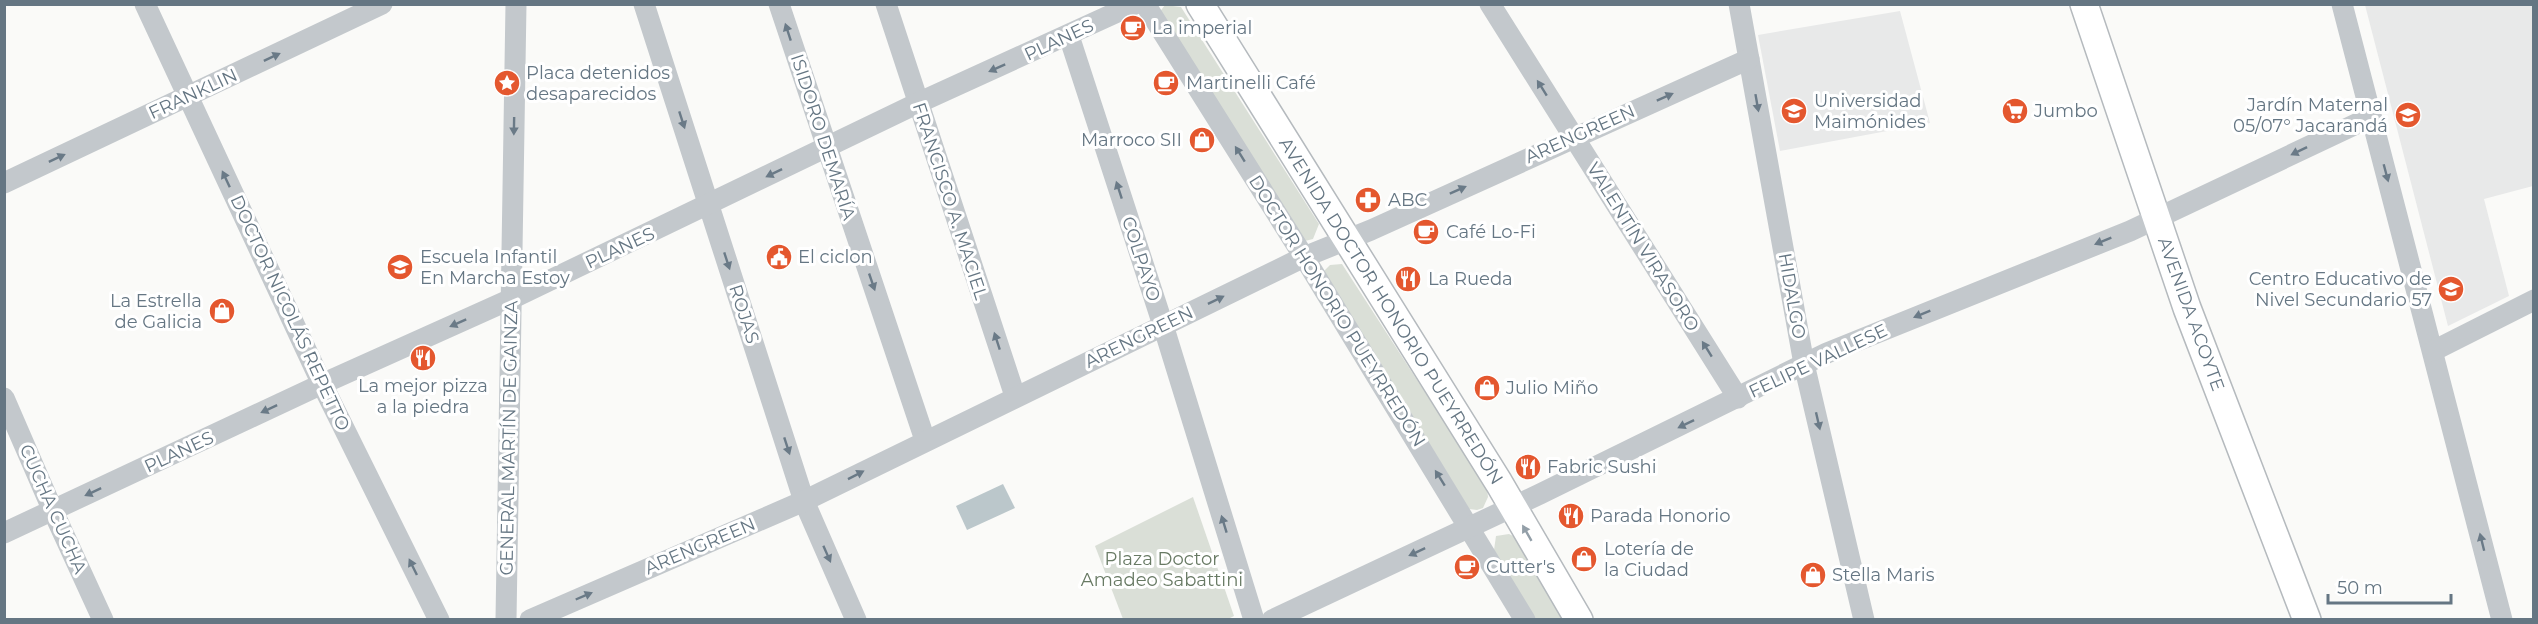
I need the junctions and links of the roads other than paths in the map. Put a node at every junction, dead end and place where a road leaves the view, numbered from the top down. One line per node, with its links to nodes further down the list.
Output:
1 (145, 4): 16 (street, DOCTOR NICOLÁS REPETTO)
2 (382, 4): 16 (street, FRANKLIN, one-way to 2)
3 (516, 4): 26 (street, GENERAL MARTÍN DE GAINZA, one-way to 26)
4 (644, 4): 22 (street, ROJAS, one-way to 22)
5 (779, 4): 20 (street, ISIDORO DEMARÍA, one-way to 5)
6 (886, 4): 17 (street, FRANCISCO A. MACIEL)
7 (1135, 4): 14 (street, PLANES)
8 (1145, 4): 25 (street, DOCTOR HONORIO PUEYRREDÓN, one-way to 8)
9 (1200, 4): 24 (main road, AVENIDA DOCTOR HONORIO PUEYRREDÓN)
10 (1490, 4): 19 (street, VALENTÍN VIRASORO, one-way to 10)
11 (1739, 4): 15 (street, HIDALGO)
12 (2084, 4): 23 (main road, AVENIDA ACOYTE)
13 (2342, 4): 18 (street)
14 (1069, 36): 17 (street, PLANES, one-way to 17); 28 (street, COLPAYO, one-way to 14)
15 (1749, 59): 19 (street, ARENGREEN, one-way to 15); 30 (street, HIDALGO, one-way to 30)
16 (188, 97): 21 (street, FRANKLIN, one-way to 16); 31 (street, DOCTOR NICOLÁS REPETTO, one-way to 16)
17 (918, 103): 20 (street, PLANES); 32 (street, FRANCISCO A. MACIEL, one-way to 17)
18 (2371, 117): 23 (street, FELIPE VALLESE, one-way to 23); 29 (street, one-way to 29)
19 (1573, 138): 24 (street, ARENGREEN, one-way to 19); 34 (street, VALENTÍN VIRASORO, one-way to 19)
20 (826, 147): 22 (street, PLANES, one-way to 22); 35 (street, ISIDORO DEMARÍA, one-way to 35)
21 (4, 183)
22 (709, 205): 26 (street, PLANES); 36 (street, ROJAS, one-way to 36)
23 (2157, 218): 30 (street, FELIPE VALLESE, one-way to 30); 51 (main road, AVENIDA ACOYTE)
24 (1347, 239): 25 (street, ARENGREEN); 37 (main road, AVENIDA DOCTOR HONORIO PUEYRREDÓN)
25 (1304, 257): 28 (street, ARENGREEN, one-way to 25); 39 (street, DOCTOR HONORIO PUEYRREDÓN, one-way to 25)
26 (512, 299): 31 (street, PLANES, one-way to 31); 43 (street, GENERAL MARTÍN DE GAINZA)
27 (2534, 300): 29 (street)
28 (1163, 325): 32 (street, ARENGREEN); 46 (street, COLPAYO, one-way to 28)
29 (2433, 351): 52 (street, one-way to 29)
30 (1804, 364): 34 (street, FELIPE VALLESE); 50 (street, HIDALGO, one-way to 50)
31 (322, 384): 38 (street, PLANES, one-way to 38); 42 (street, DOCTOR NICOLÁS REPETTO, one-way to 31)
32 (1015, 396): 35 (street, ARENGREEN)
33 (4, 398): 38 (street, CUCHA CUCHA)
34 (1738, 398): 37 (street, FELIPE VALLESE, one-way to 37)
35 (925, 440): 36 (street, ARENGREEN, one-way to 35)
36 (804, 501): 44 (street, ARENGREEN, one-way to 36); 45 (street, ROJAS, one-way to 45)
37 (1513, 507): 39 (street, FELIPE VALLESE); 49 (main road, AVENIDA DOCTOR HONORIO PUEYRREDÓN, one-way to 37)
38 (53, 511): 40 (street, PLANES); 41 (street, CUCHA CUCHA)
39 (1470, 528): 47 (street, FELIPE VALLESE, one-way to 47); 48 (street, DOCTOR HONORIO PUEYRREDÓN)
40 (4, 533)
41 (103, 620)
42 (439, 620)
43 (506, 620)
44 (530, 620)
45 (856, 620)
46 (1254, 620)
47 (1272, 620)
48 (1525, 620)
49 (1579, 620)
50 (1864, 620)
51 (2307, 620)
52 (2502, 620)

